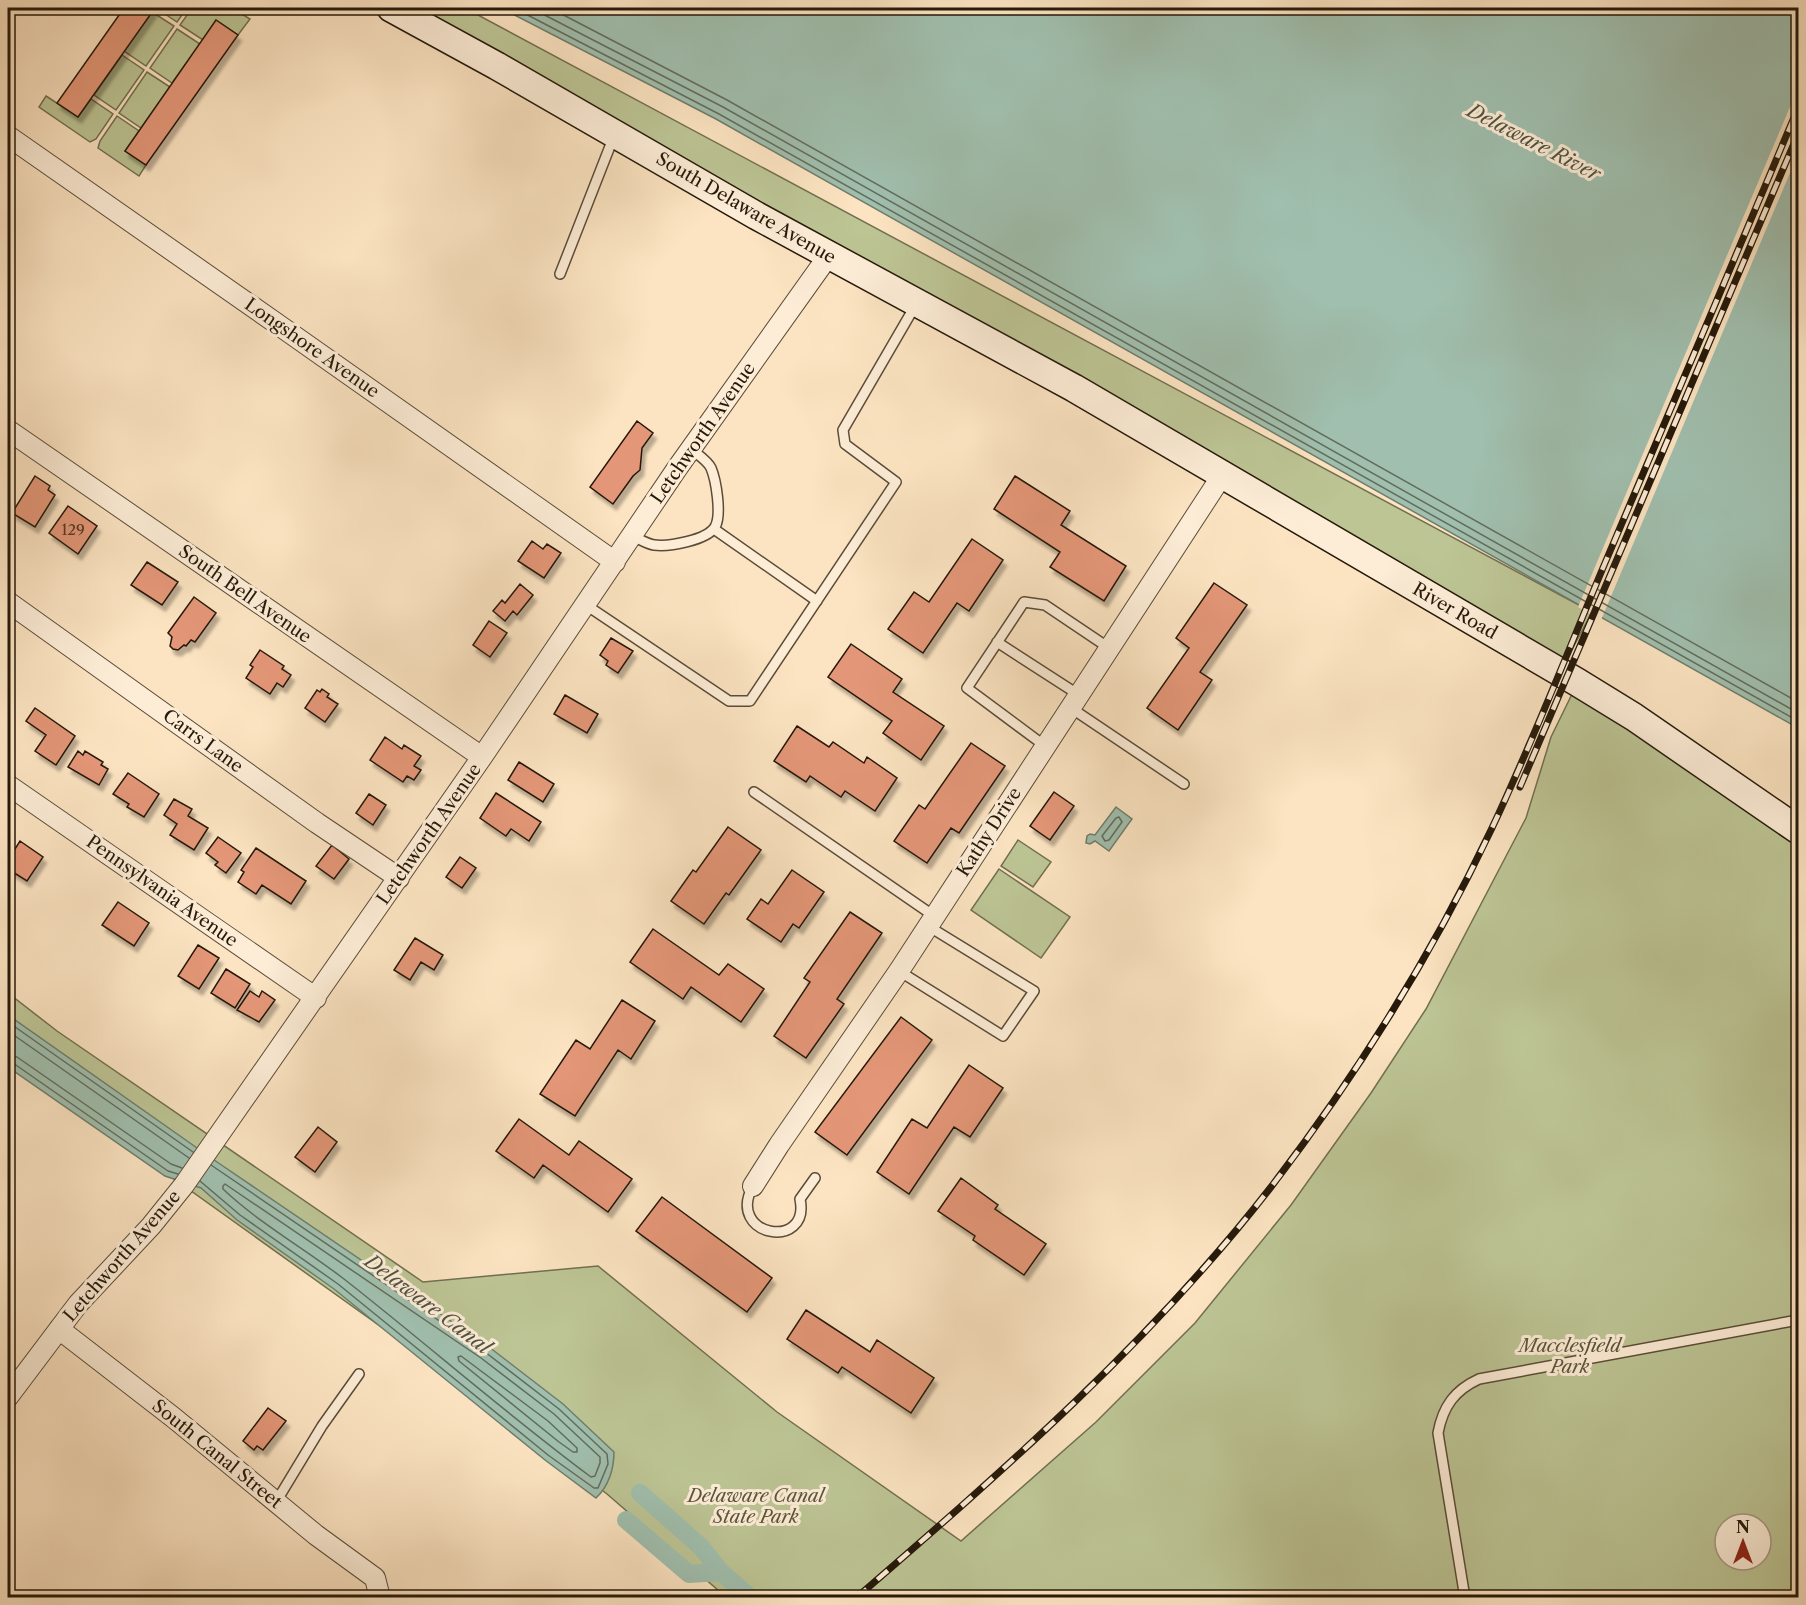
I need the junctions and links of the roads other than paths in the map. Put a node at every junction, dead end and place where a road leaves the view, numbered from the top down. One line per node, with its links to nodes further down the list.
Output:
1 (391, 8): 2 (main road, South Delaware Avenue)
2 (615, 134): 4 (main road, South Delaware Avenue); 5 (lane)
3 (8, 136): 13 (street, Longshore Avenue)
4 (829, 255): 6 (main road, South Delaware Avenue); 9 (street, Letchworth Avenue)
5 (560, 274)
6 (916, 303): 7 (main road, South Delaware Avenue); 15 (lane)
7 (1103, 405): 10 (main road, River Road)
8 (8, 430): 21 (street, South Bell Avenue)
9 (691, 449): 11 (lane); 12 (street, Letchworth Avenue)
10 (1223, 474): 18 (street, Kathy Drive); 25 (main road, River Road)
11 (714, 529): 12 (lane); 15 (lane)
12 (633, 536): 13 (street, Letchworth Avenue)
13 (615, 562): 16 (street, Letchworth Avenue)
14 (8, 602): 26 (street, Carrs Lane)
15 (817, 602): 16 (lane)
16 (586, 605): 21 (street, Letchworth Avenue)
17 (997, 642): 18 (lane); 19 (lane); 20 (lane)
18 (1109, 648): 19 (street, Kathy Drive)
19 (1075, 701): 20 (street, Kathy Drive); 23 (lane)
20 (1046, 746): 27 (street, Kathy Drive)
21 (482, 757): 26 (street, Letchworth Avenue)
22 (8, 784): 29 (street, Pennsylvania Avenue)
23 (1184, 784)
24 (754, 792): 27 (lane)
25 (1798, 830)
26 (399, 878): 29 (street, Letchworth Avenue)
27 (931, 921): 28 (street, Kathy Drive); 28 (lane)
28 (899, 971): 31 (street, Kathy Drive)
29 (315, 998): 33 (street, Letchworth Avenue)
30 (815, 1178): 31 (lane)
31 (753, 1186)
32 (1798, 1320): 38 (lane)
33 (59, 1329): 35 (street, Letchworth Avenue); 36 (street, South Canal Street)
34 (360, 1374): 36 (lane)
35 (8, 1397)
36 (276, 1502): 37 (street, South Canal Street)
37 (380, 1598)
38 (1466, 1598)

